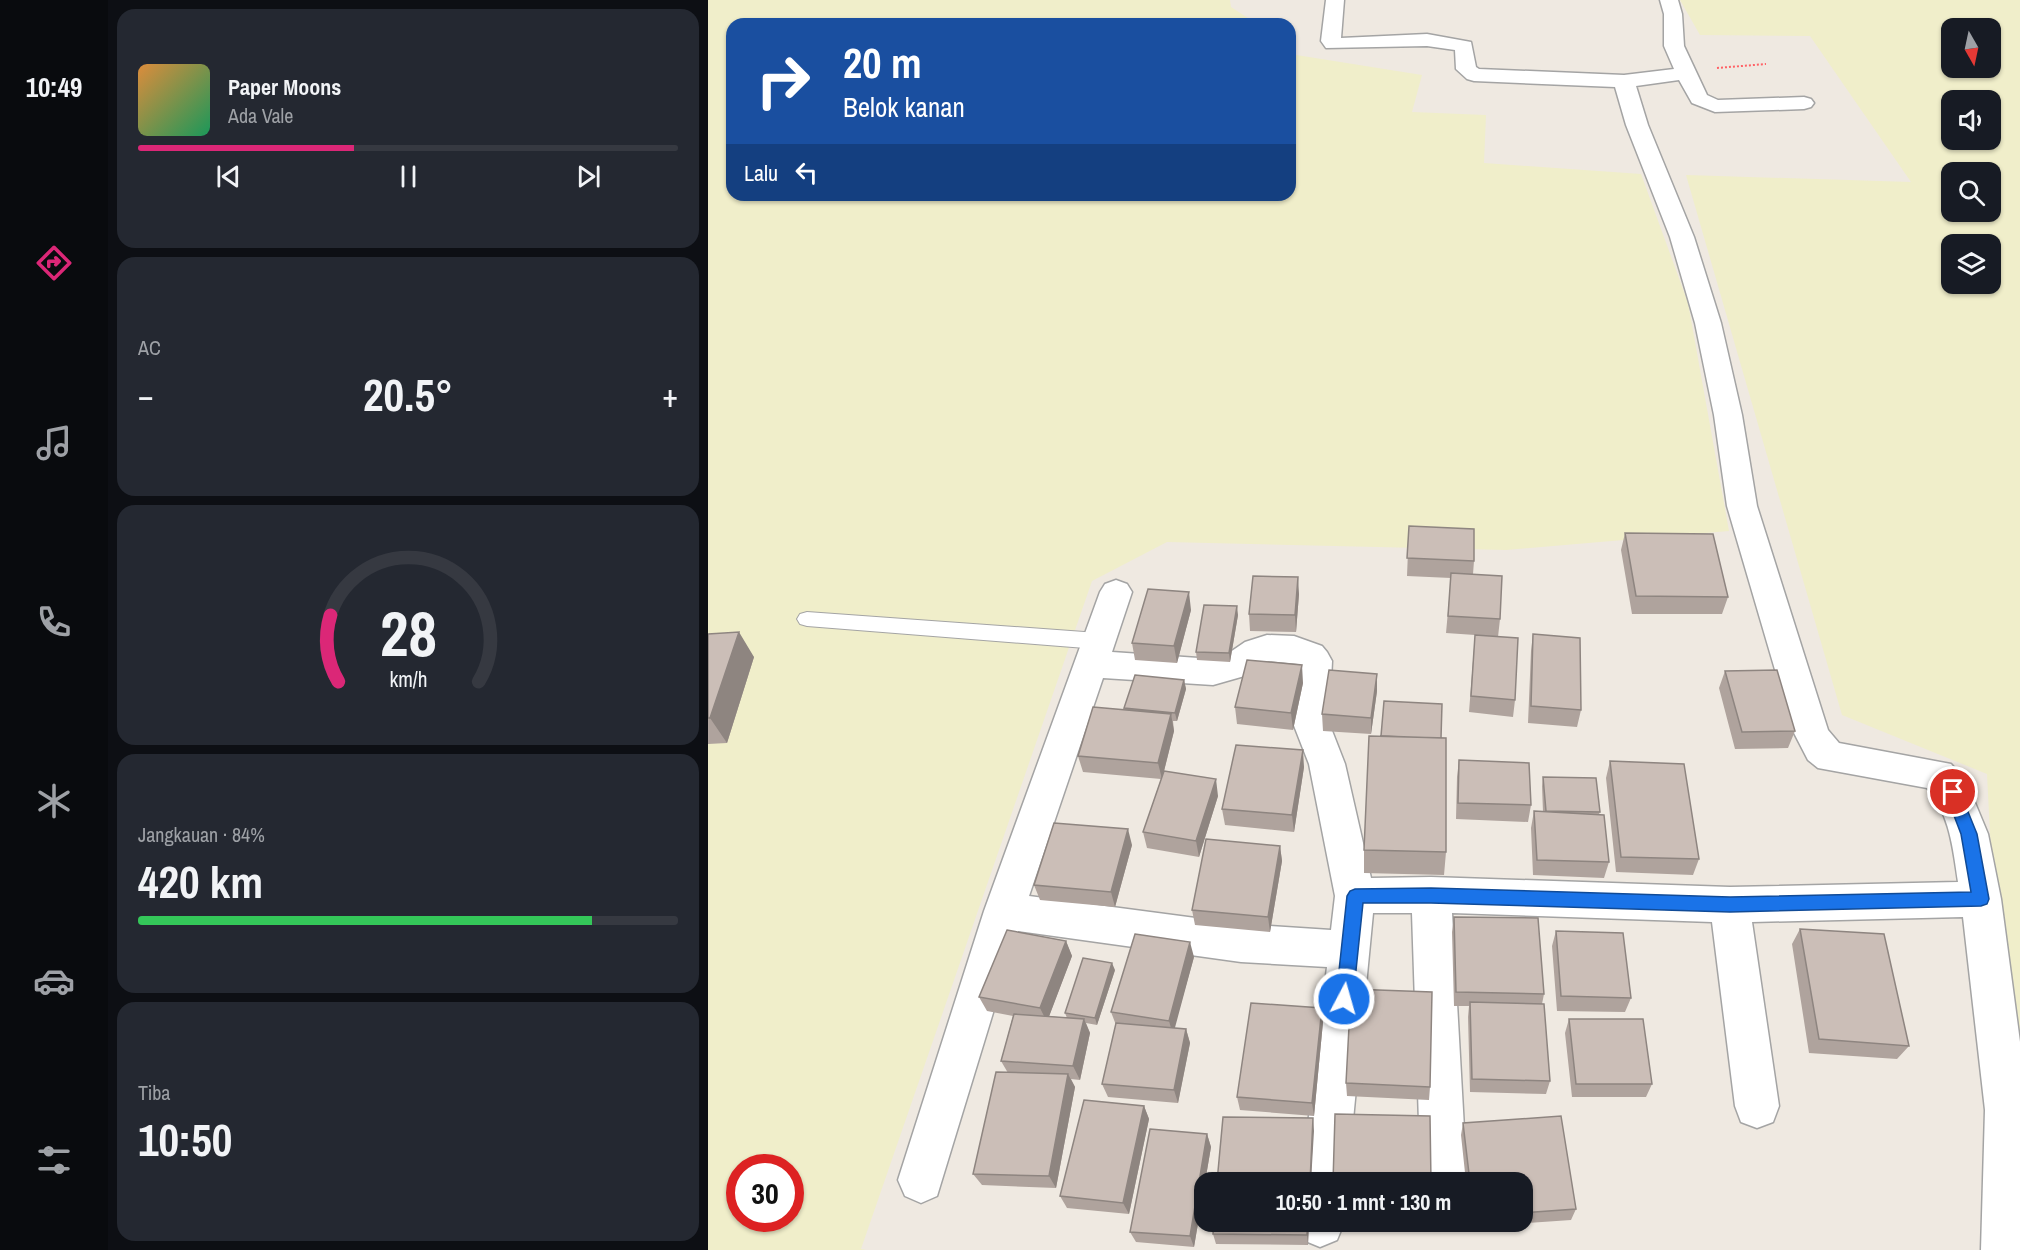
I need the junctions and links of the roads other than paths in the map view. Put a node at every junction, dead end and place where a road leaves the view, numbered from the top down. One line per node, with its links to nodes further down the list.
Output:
1 (1335, 0): 4 (street)
2 (1669, 0): 3 (street)
3 (1686, 72): 4 (street); 5 (street)
4 (1624, 81): 11 (street)
5 (1804, 103)
6 (1116, 592): 8 (street)
7 (807, 619): 8 (lane)
8 (1094, 652): 10 (street); 13 (street)
9 (1431, 895): 10 (street); 12 (street); 17 (street)
10 (1355, 896): 14 (street)
11 (1981, 899): 12 (street); 19 (street)
12 (1730, 904): 15 (street)
13 (1004, 911): 14 (street); 18 (street)
14 (1349, 953): 16 (street)
15 (1757, 1106)
16 (1326, 1172)
17 (1444, 1172)
18 (921, 1180)
19 (2005, 1250)

